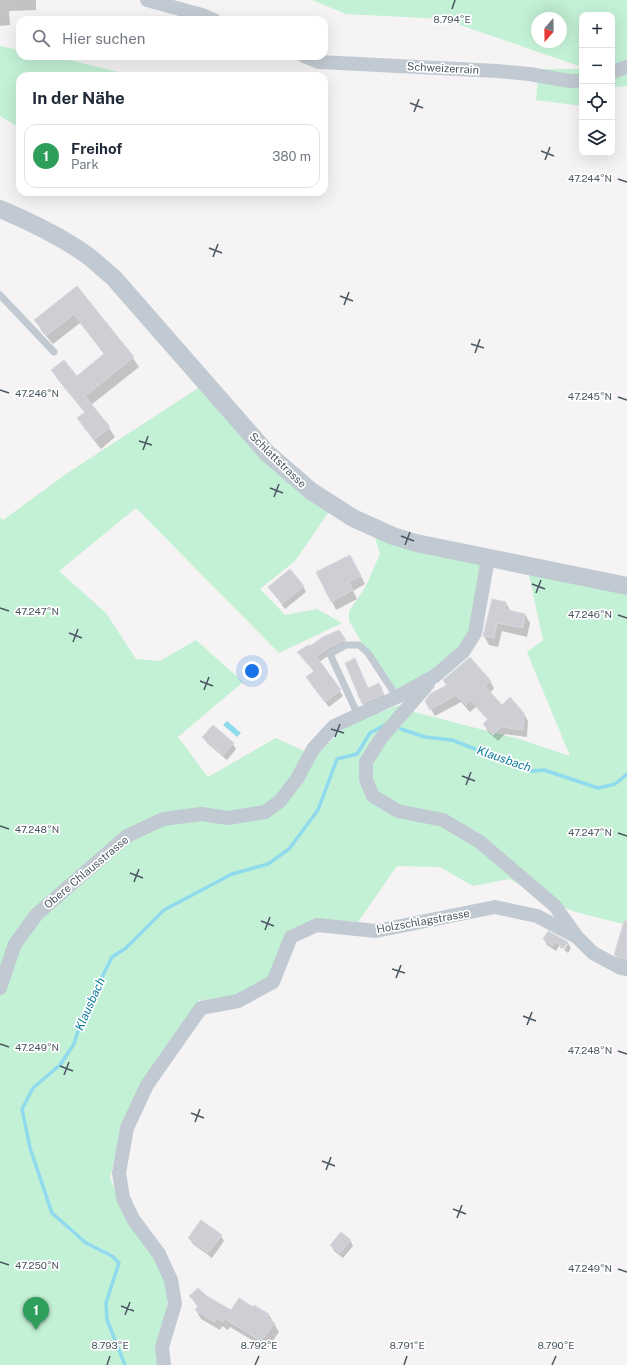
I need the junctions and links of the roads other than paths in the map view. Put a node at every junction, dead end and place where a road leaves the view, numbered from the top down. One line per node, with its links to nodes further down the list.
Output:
1 (148, 0): 2 (street)
2 (204, 16)
3 (314, 60): 6 (street, Schweizerrain)
4 (627, 67): 5 (street)
5 (615, 71)
6 (579, 82)
7 (0, 209): 10 (street, Schlattstrasse)
8 (0, 295): 9 (lane)
9 (54, 352)
10 (488, 558): 11 (street, Schlattstrasse); 12 (street, Obere Chlausstrasse)
11 (627, 586)
12 (435, 676): 13 (street, Obere Chlausstrasse); 15 (street)
13 (397, 697): 14 (street, Obere Chlausstrasse); 14 (lane)
14 (358, 715): 17 (street, Obere Chlausstrasse)
15 (577, 937): 16 (street); 18 (street, Holzschlagstrasse)
16 (627, 970)
17 (0, 988)
18 (164, 1365)

